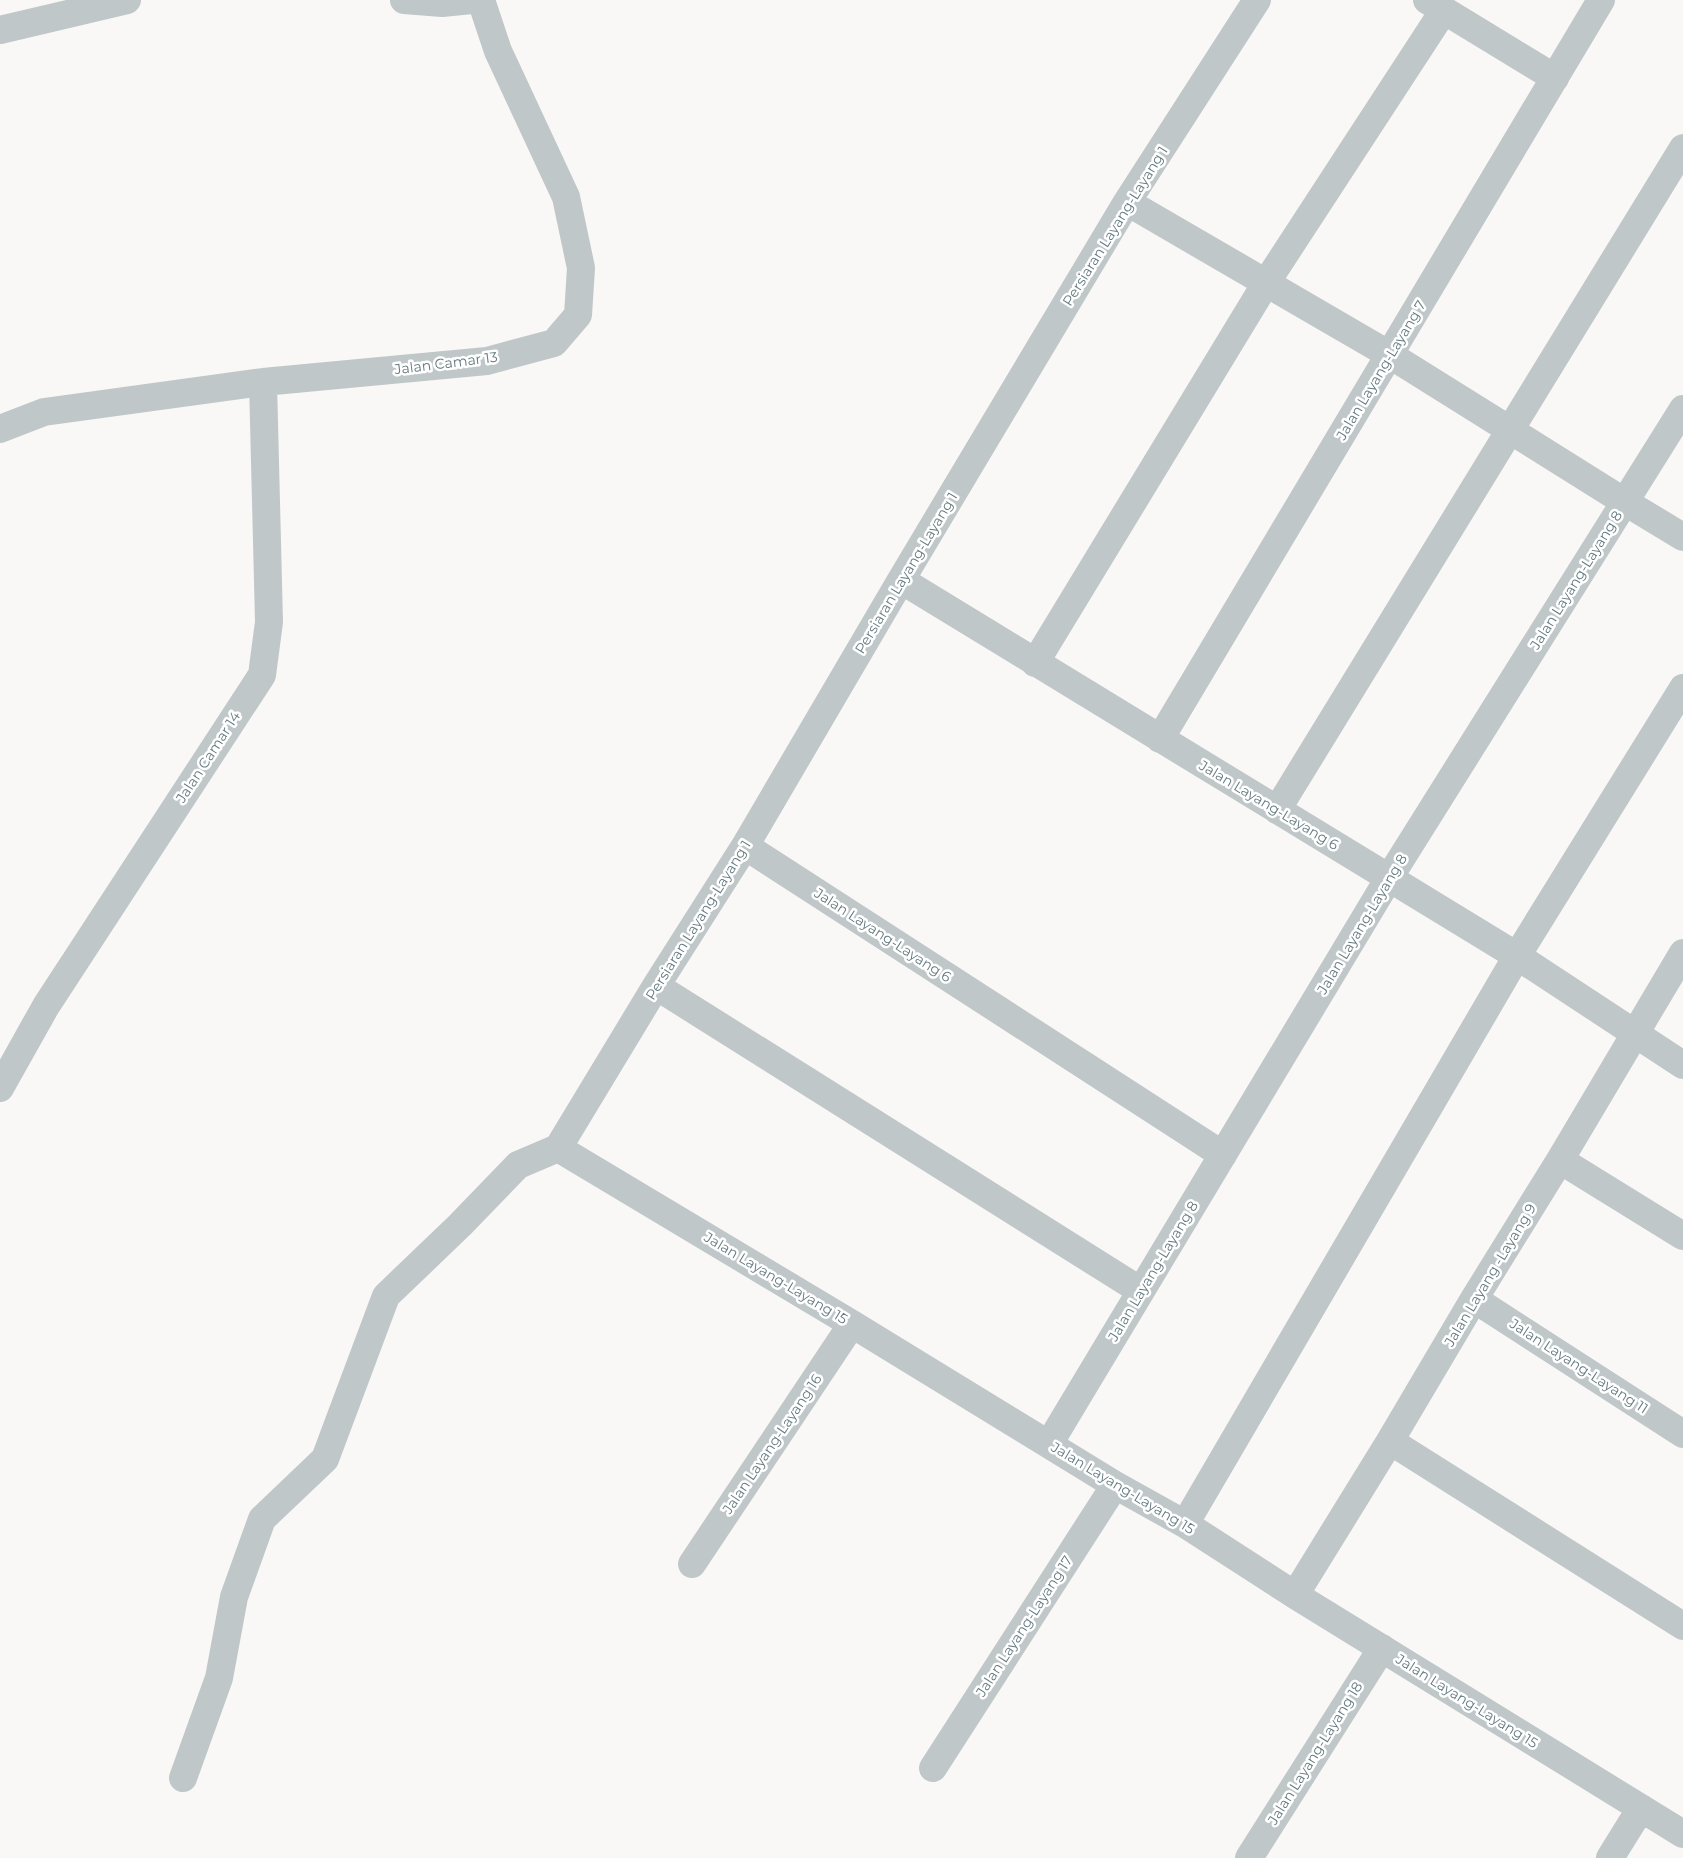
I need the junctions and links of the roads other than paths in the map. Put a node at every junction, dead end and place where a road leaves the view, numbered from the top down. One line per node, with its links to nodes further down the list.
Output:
1 (127, 0): 8 (street)
2 (404, 0): 3 (street)
3 (472, 0)
4 (481, 0): 14 (street, Jalan Camar 13)
5 (1257, 0): 11 (street, Persiaran Layang-Layang 1)
6 (1602, 0): 9 (street, Jalan Layang-Layang 7)
7 (1436, 5): 9 (street); 12 (street)
8 (0, 30)
9 (1555, 78): 13 (street, Jalan Layang-Layang 7)
10 (1683, 148): 17 (street)
11 (1127, 202): 12 (street); 20 (street, Persiaran Layang-Layang 1)
12 (1266, 283): 13 (street); 21 (street)
13 (1390, 355): 17 (street); 23 (street, Jalan Layang-Layang 7)
14 (263, 382): 16 (street, Jalan Camar 13); 32 (street, Jalan Camar 14)
15 (1683, 409): 18 (street, Jalan Layang-Layang 8)
16 (0, 429)
17 (1509, 430): 18 (street); 24 (street)
18 (1624, 502): 19 (street); 26 (street, Jalan Layang-Layang 8)
19 (1683, 537)
20 (900, 580): 21 (street, Jalan Layang-Layang 6); 25 (street, Persiaran Layang-Layang 1)
21 (1035, 663): 23 (street, Jalan Layang-Layang 6)
22 (1683, 688): 28 (street)
23 (1160, 739): 24 (street, Jalan Layang-Layang 6)
24 (1277, 810): 26 (street, Jalan Layang-Layang 6)
25 (745, 846): 29 (street, Persiaran Layang-Layang 1); 34 (street, Jalan Layang-Layang 6)
26 (1389, 878): 28 (street, Jalan Layang-Layang 6); 34 (street, Jalan Layang-Layang 8)
27 (1683, 953): 30 (street, Jalan Layang -Layang 9)
28 (1517, 956): 30 (street, Jalan Layang-Layang 6); 44 (street)
29 (656, 986): 33 (street, Persiaran Layang-Layang 1); 37 (street)
30 (1634, 1034): 31 (street, Jalan Layang-Layang 6); 35 (street, Jalan Layang -Layang 9)
31 (1683, 1065)
32 (0, 1088)
33 (558, 1148): 39 (street, Jalan Layang-Layang 15); 50 (street)
34 (1223, 1155): 37 (street, Jalan Layang-Layang 8)
35 (1560, 1160): 36 (street); 38 (street, Jalan Layang -Layang 9)
36 (1683, 1236)
37 (1141, 1290): 42 (street, Jalan Layang-Layang 8)
38 (1474, 1299): 40 (street, Jalan Layang-Layang 11); 41 (street, Jalan Layang -Layang 9)
39 (852, 1324): 42 (street, Jalan Layang-Layang 15); 45 (street, Jalan Layang-Layang 16)
40 (1683, 1434)
41 (1390, 1441): 46 (street, Jalan Layang -Layang 9); 47 (street)
42 (1049, 1444): 43 (street, Jalan Layang-Layang 15)
43 (1115, 1485): 44 (street, Jalan Layang-Layang 15); 49 (street, Jalan Layang-Layang 17)
44 (1185, 1524): 46 (street, Jalan Layang-Layang 15)
45 (692, 1564)
46 (1295, 1595): 48 (street, Jalan Layang-Layang 15)
47 (1683, 1626)
48 (1382, 1648): 51 (street, Jalan Layang-Layang 15); 53 (street, Jalan Layang-Layang 18)
49 (933, 1768)
50 (183, 1778)
51 (1641, 1808): 52 (street, Jalan Layang-Layang 15); 54 (street)
52 (1683, 1834)
53 (1249, 1858)
54 (1610, 1858)

